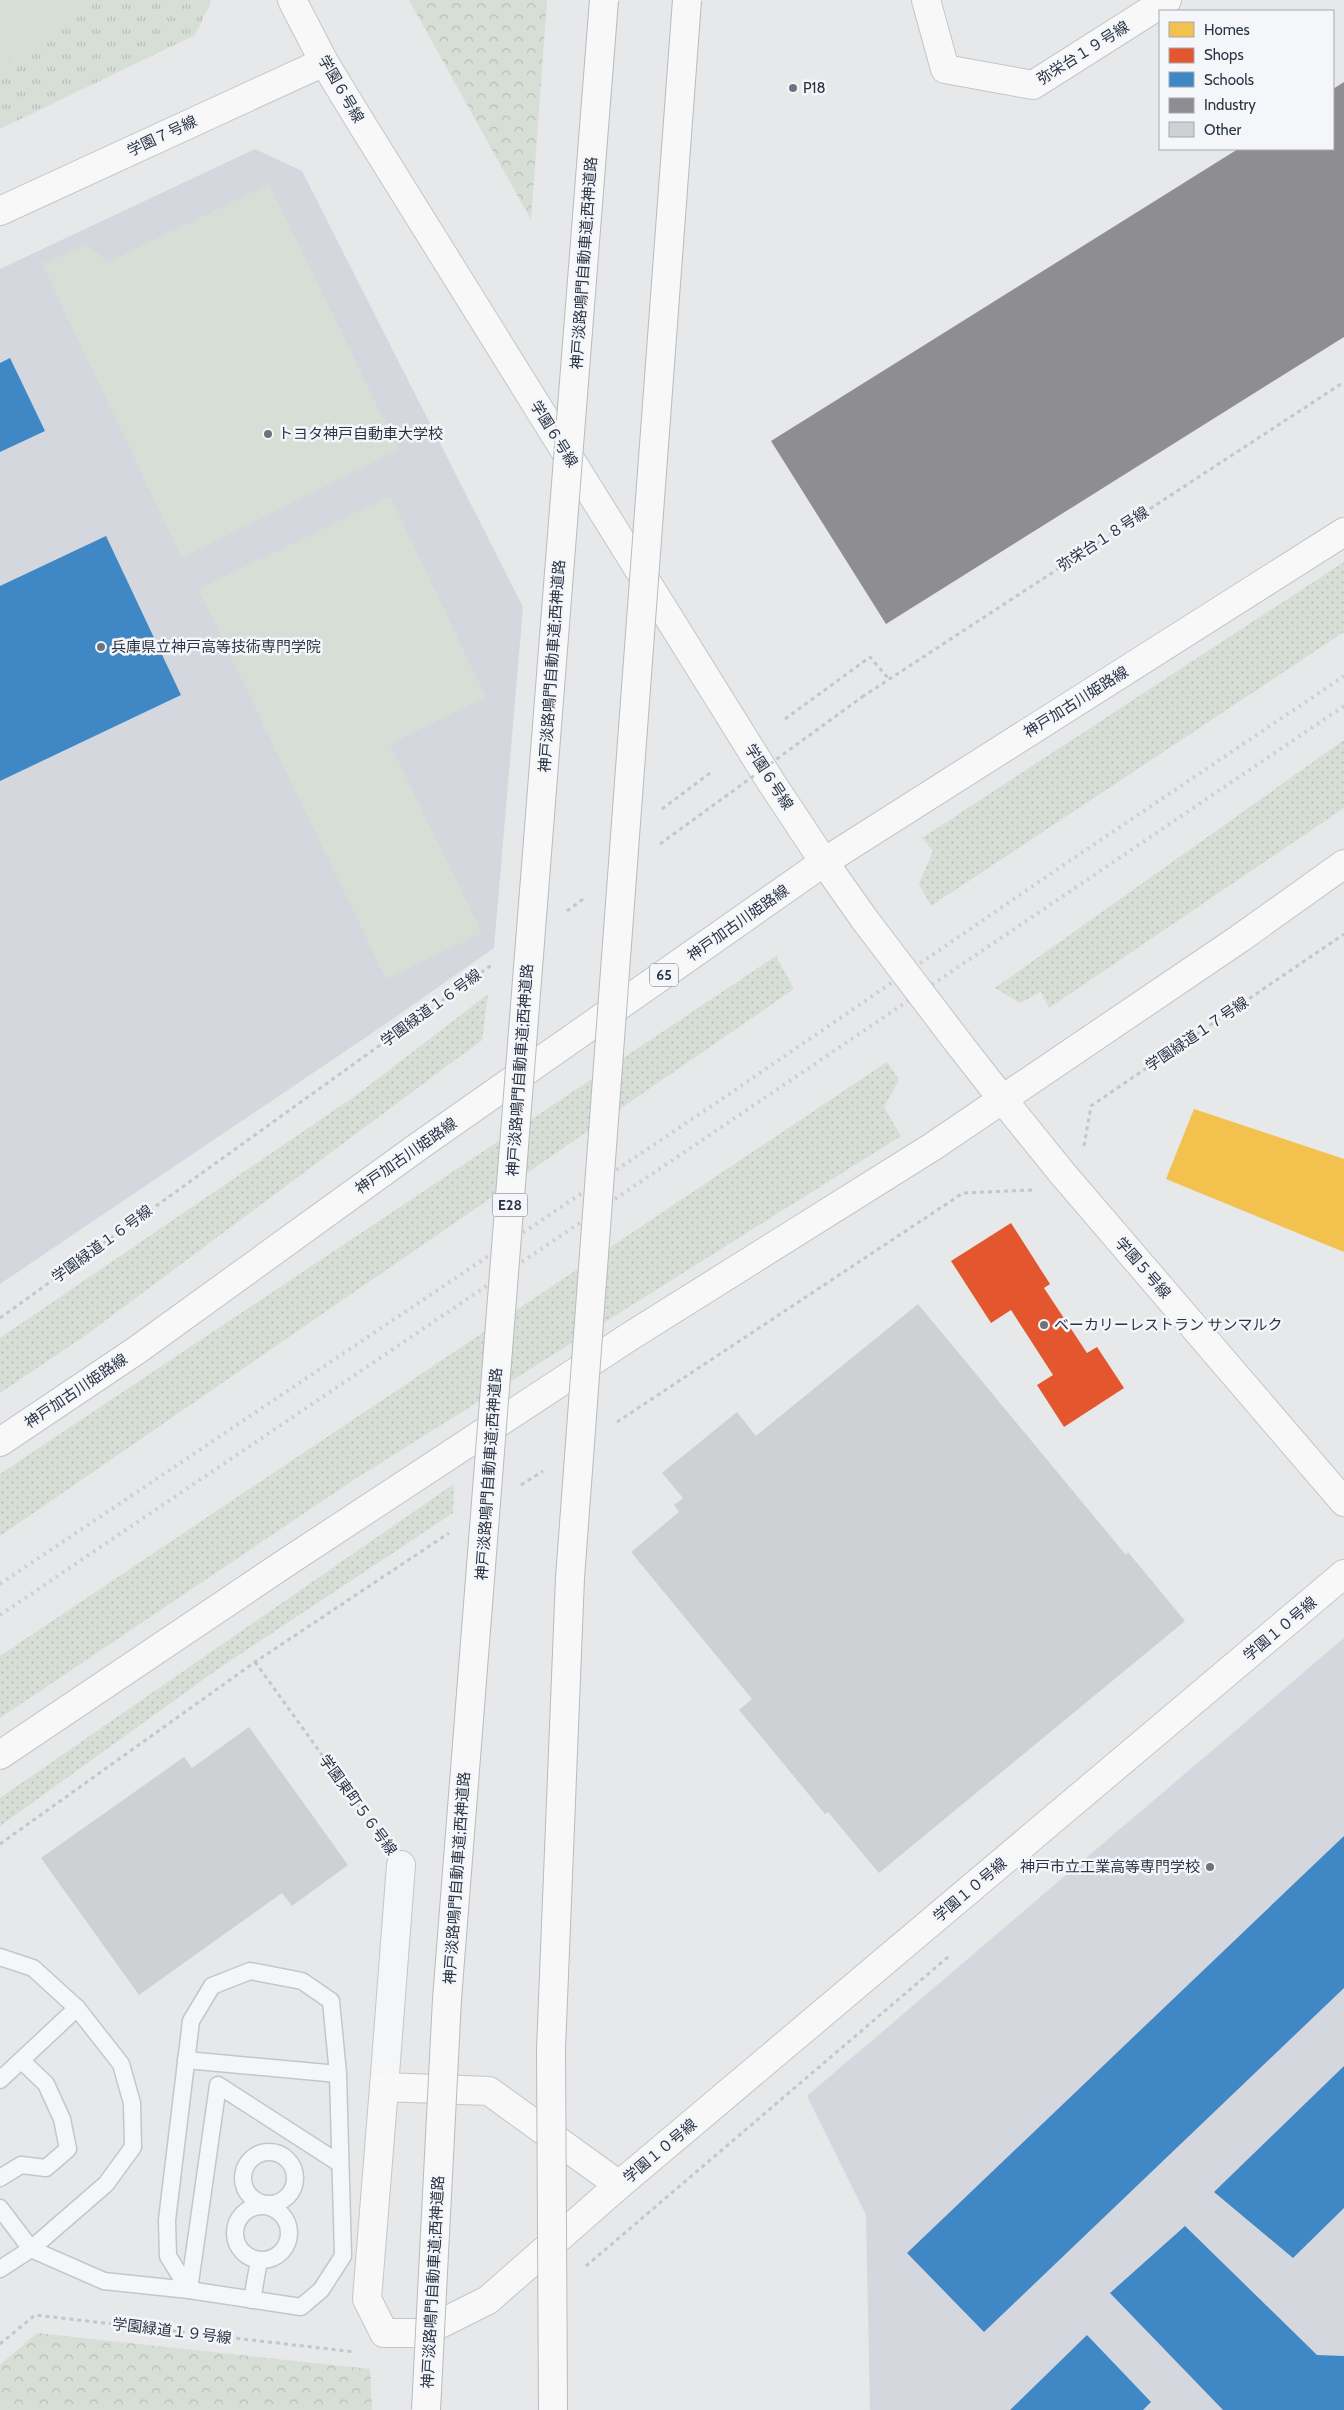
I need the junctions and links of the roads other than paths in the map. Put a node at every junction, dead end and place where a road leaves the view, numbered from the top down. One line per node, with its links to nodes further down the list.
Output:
1 (292, 0): 6 (main road, 学園６号線)
2 (604, 0): 34 (main road, 神戸淡路鳴門自動車道;西神道路 / E28, bridge)
3 (687, 0): 35 (main road, bridge)
4 (926, 0): 5 (main road, 弥栄台１９号線)
5 (1167, 0)
6 (324, 62): 7 (main road, 学園７号線); 9 (main road, 学園６号線)
7 (0, 211)
8 (1344, 532): 9 (main road, 神戸加古川姫路線 / 65)
9 (824, 862): 11 (main road, 学園６号線); 13 (main road, 神戸加古川姫路線 / 65)
10 (1344, 864): 12 (main road)
11 (865, 920): 12 (main road, 学園５号線, bridge)
12 (1003, 1100): 14 (main road, 学園５号線); 16 (main road)
13 (0, 1442)
14 (1344, 1502)
15 (1344, 1574): 27 (main road, 学園１０号線)
16 (0, 1755)
17 (401, 1865): 24 (street, 学園東町５６号線)
18 (0, 1957): 19 (lane)
19 (77, 2008): 21 (lane); 29 (lane)
20 (186, 2060): 22 (lane); 22 (lane); 32 (lane)
21 (22, 2061): 23 (lane); 26 (lane)
22 (338, 2074): 25 (lane)
23 (0, 2080)
24 (384, 2086): 27 (main road, 学園１０号線); 27 (main road, 学園１０号線)
25 (339, 2163): 32 (lane); 33 (lane)
26 (0, 2178)
27 (619, 2186)
28 (0, 2208): 29 (lane)
29 (31, 2249): 31 (lane); 32 (lane)
30 (259, 2260): 30 (lane); 33 (lane)
31 (0, 2269)
32 (188, 2290): 33 (lane)
33 (252, 2300)
34 (426, 2410)
35 (553, 2410)

